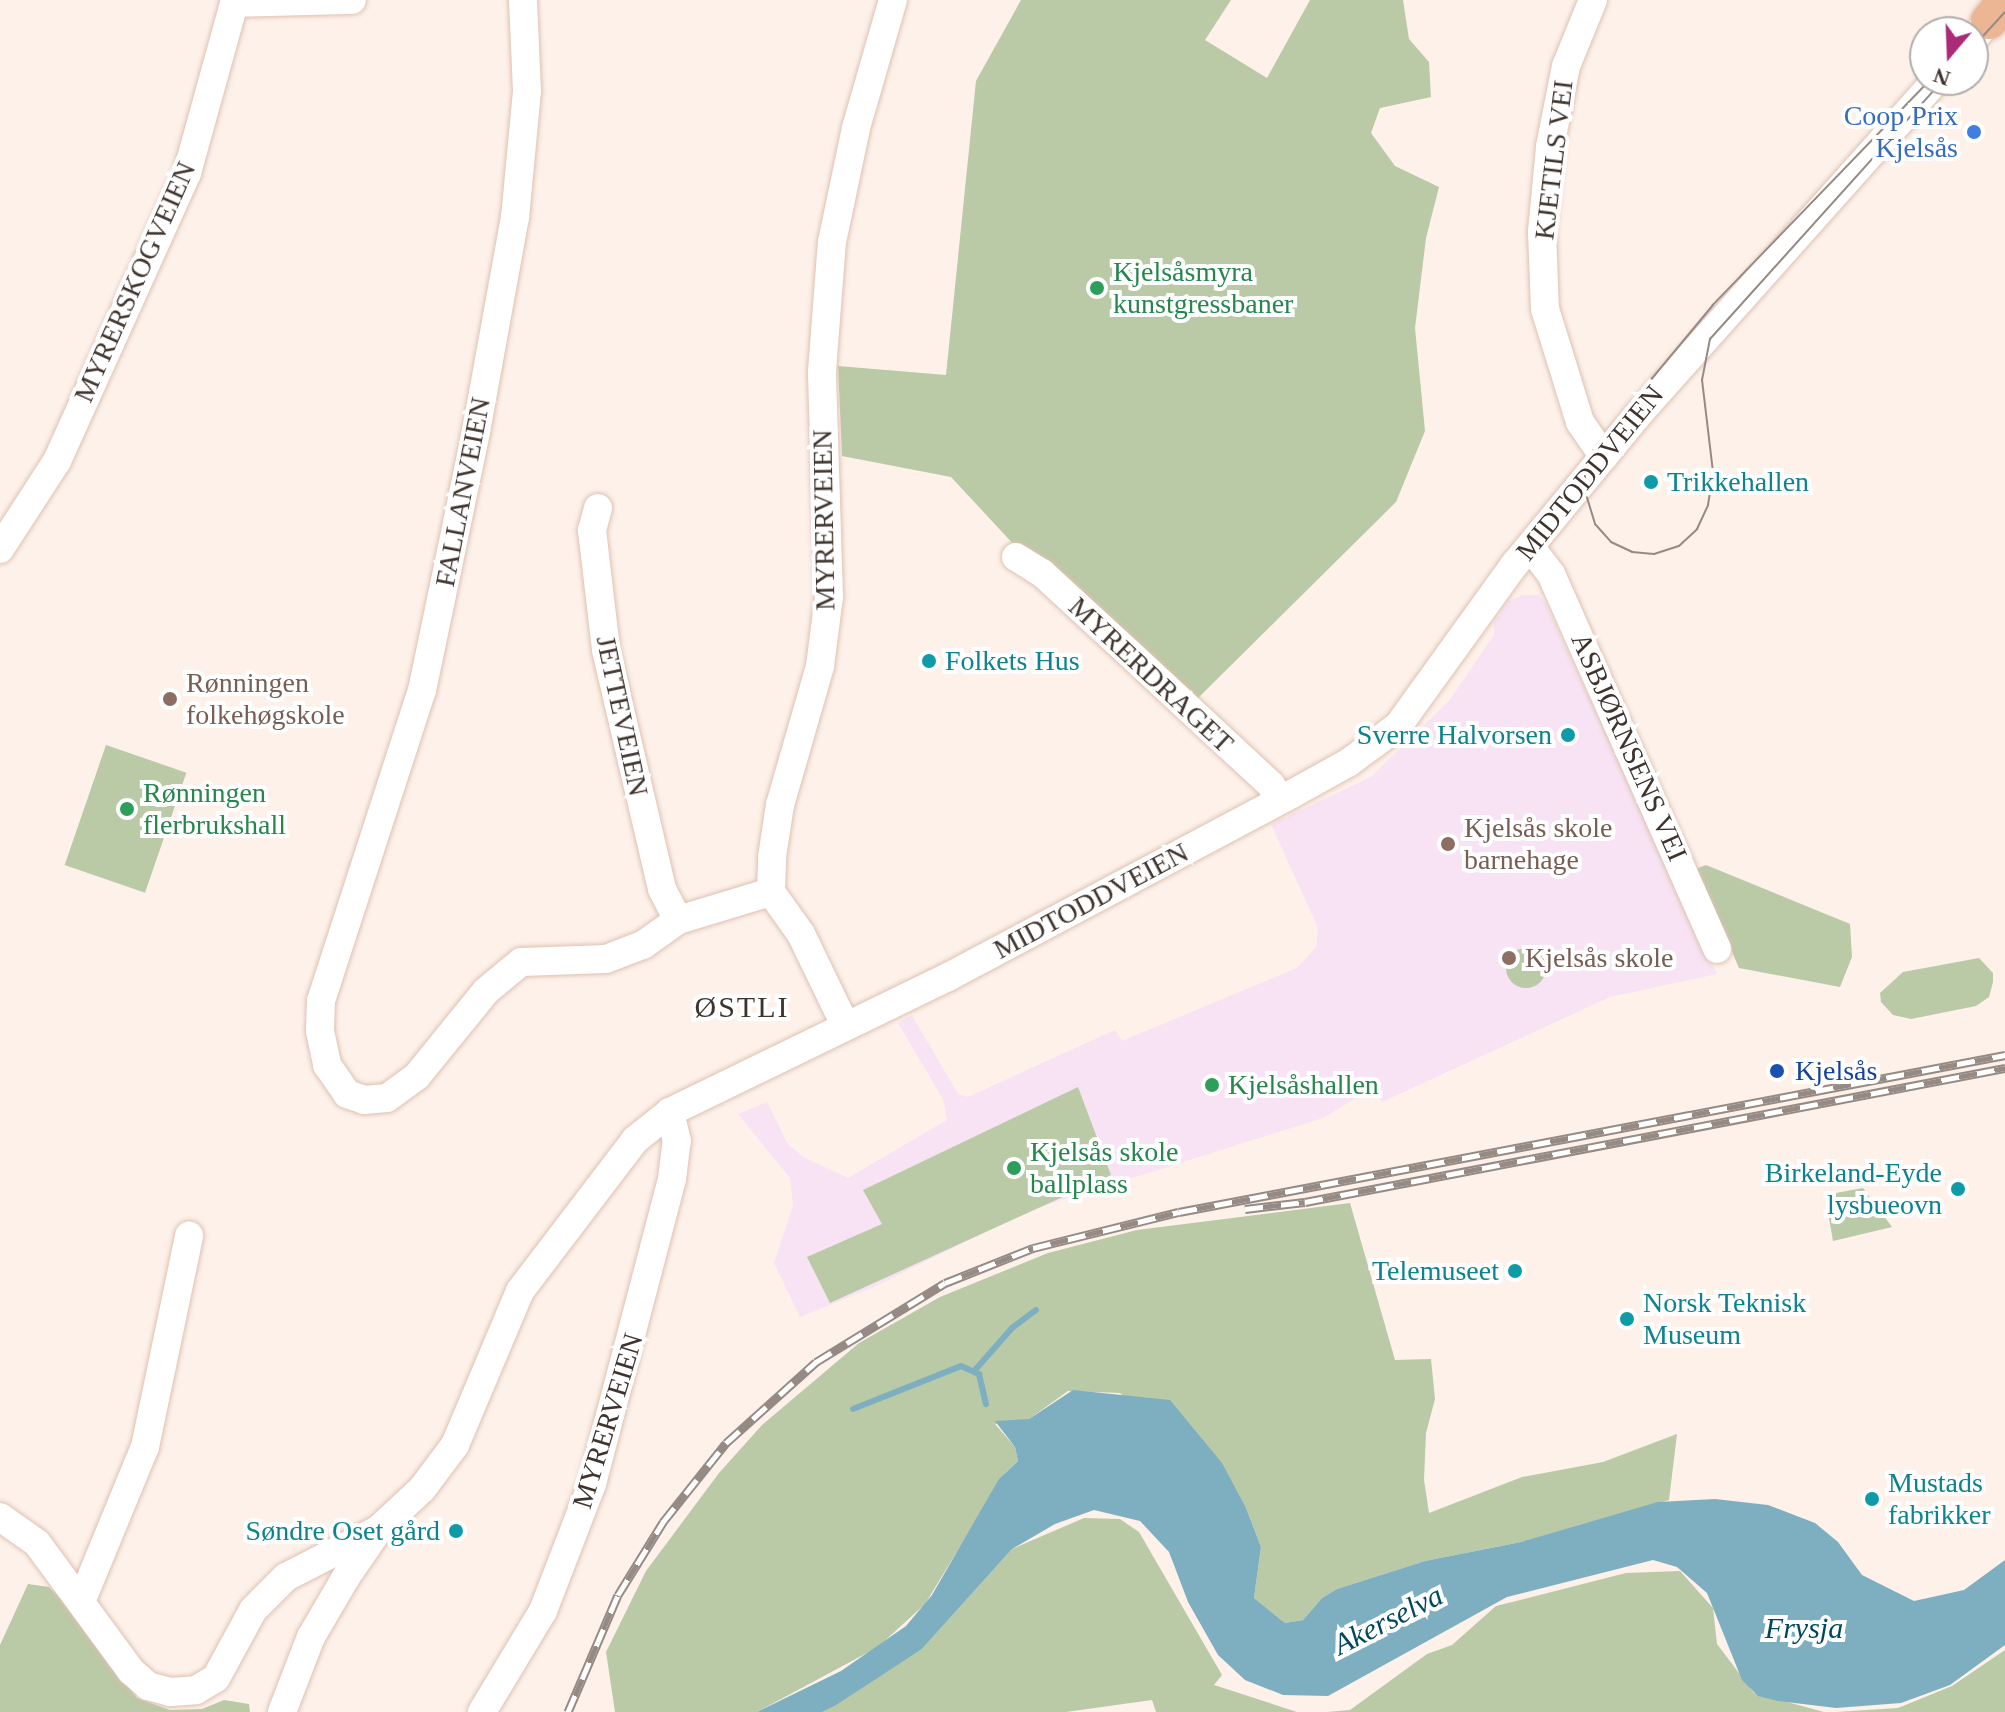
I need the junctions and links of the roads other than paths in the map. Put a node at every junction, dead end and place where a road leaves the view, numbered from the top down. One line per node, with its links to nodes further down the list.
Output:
1 (352, 0): 5 (street)
2 (523, 0): 14 (street, FALLANVEIEN)
3 (893, 0): 13 (street, MYRERVEIEN)
4 (1593, 0): 7 (street, KJETILS VEI)
5 (235, 2): 9 (street, MYRERSKOGVEIEN)
6 (1922, 96): 7 (street, MIDTODDVEIEN)
7 (1604, 457): 10 (street, MIDTODDVEIEN)
8 (598, 508): 14 (street, JETTEVEIEN)
9 (0, 549)
10 (1532, 549): 12 (street, MIDTODDVEIEN); 15 (street, ASBJØRNSENS VEI)
11 (1016, 557): 12 (street, MYRERDRAGET)
12 (1280, 800): 16 (street, MIDTODDVEIEN)
13 (771, 892): 14 (street, FALLANVEIEN); 16 (street)
14 (678, 920)
15 (1717, 949)
16 (844, 1023): 17 (street, MIDTODDVEIEN)
17 (670, 1112): 20 (street, MIDTODDVEIEN); 23 (street, MYRERVEIEN)
18 (189, 1236): 21 (street)
19 (0, 1517): 21 (street)
20 (379, 1529): 21 (street); 22 (street, MIDTODDVEIEN)
21 (81, 1602)
22 (282, 1712)
23 (482, 1712)

